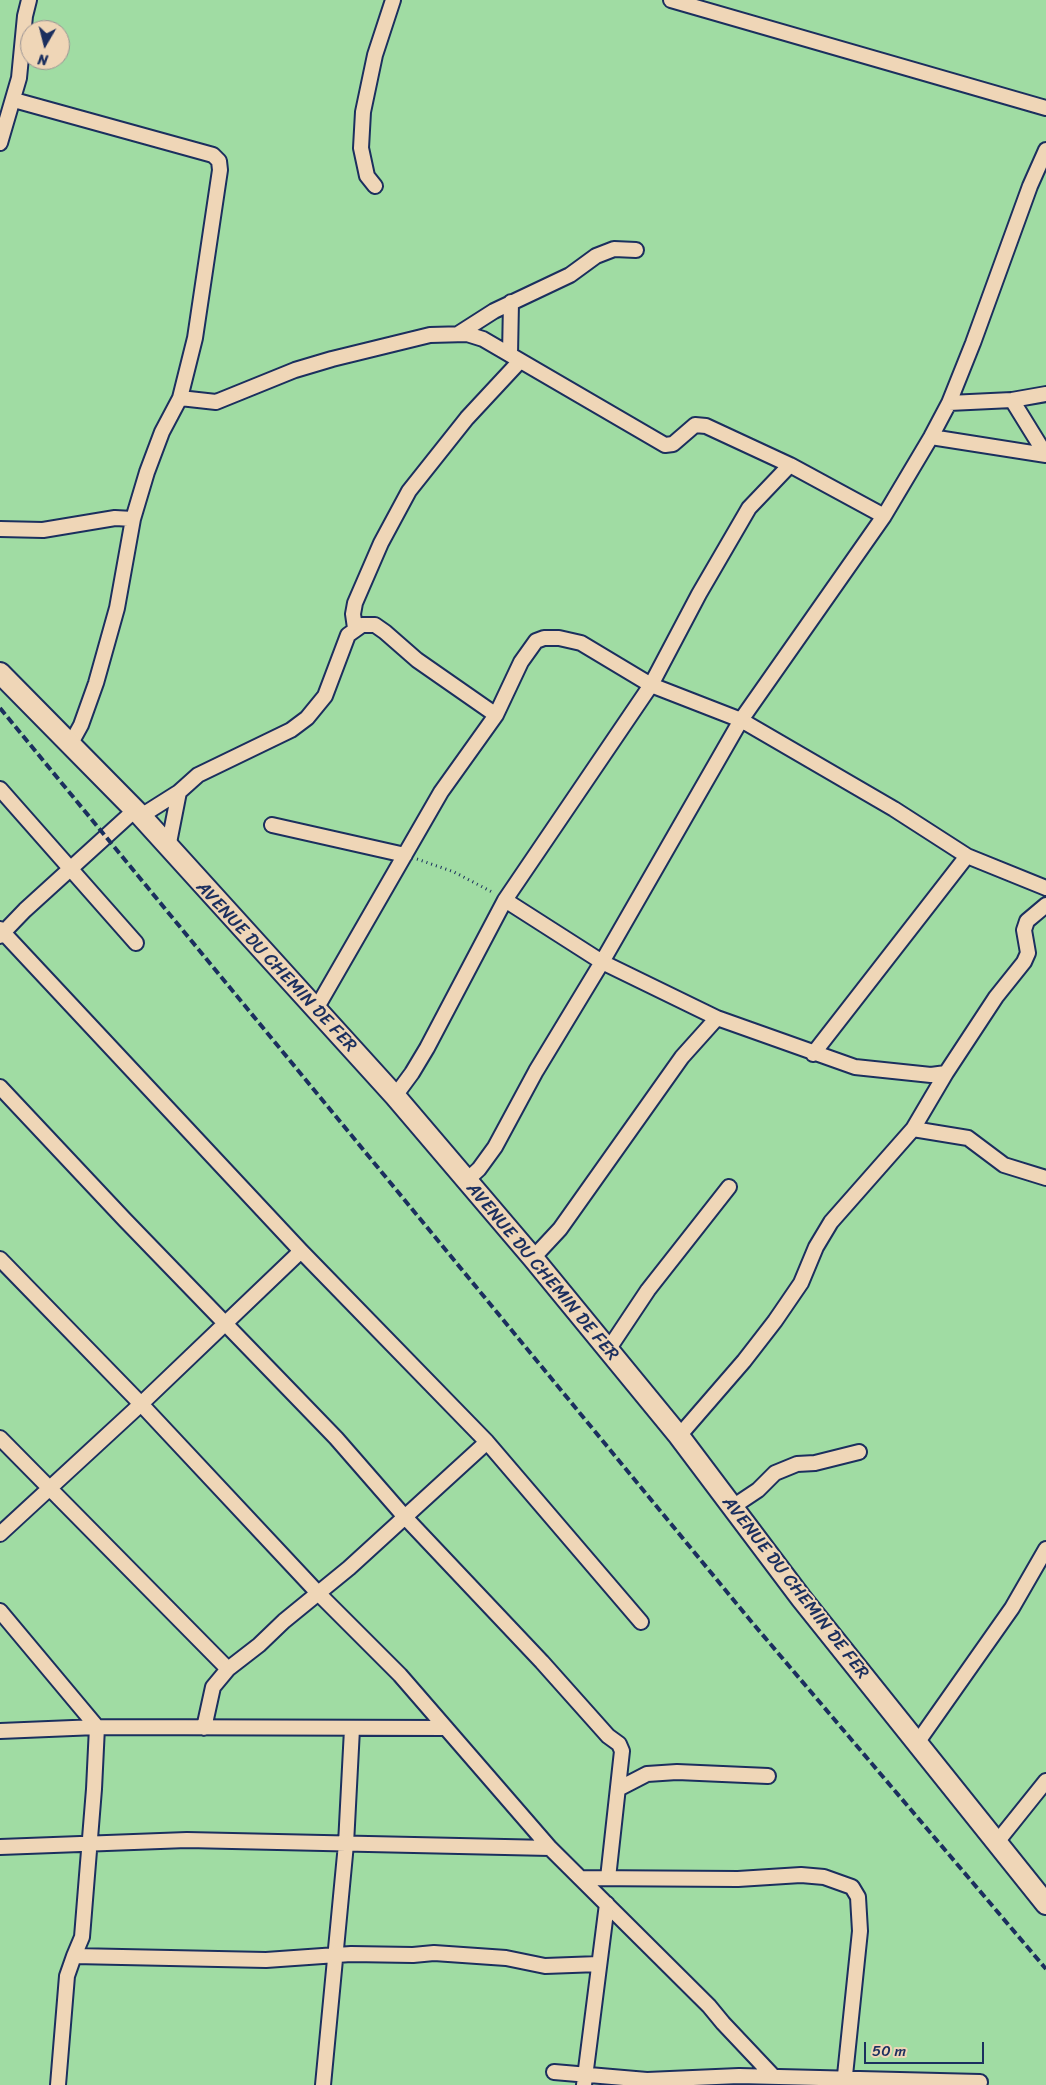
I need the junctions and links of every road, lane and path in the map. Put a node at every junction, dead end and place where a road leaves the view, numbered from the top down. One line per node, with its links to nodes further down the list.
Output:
1 (29, 0): 4 (street)
2 (393, 0): 8 (street)
3 (671, 0): 5 (street)
4 (14, 100): 6 (street); 14 (street)
5 (1046, 108)
6 (0, 143)
7 (1046, 150): 16 (street)
8 (375, 186)
9 (636, 250): 10 (street)
10 (511, 302): 11 (street); 12 (street)
11 (458, 334): 12 (street); 14 (street)
12 (515, 358): 19 (street); 23 (street)
13 (1046, 394): 15 (street)
14 (180, 398): 21 (street)
15 (1012, 400): 16 (street); 18 (street)
16 (948, 403): 17 (street)
17 (931, 437): 18 (street); 20 (street)
18 (1046, 455)
19 (790, 465): 20 (street); 25 (street)
20 (884, 516): 27 (street)
21 (133, 519): 22 (street); 28 (street)
22 (0, 529)
23 (355, 628): 26 (street); 30 (street)
24 (0, 673): 28 (street, AVENUE DU CHEMIN DE FER)
25 (651, 685): 26 (street); 27 (street); 38 (street)
26 (496, 715): 34 (street)
27 (741, 720): 35 (street); 42 (street)
28 (70, 745): 31 (street, AVENUE DU CHEMIN DE FER)
29 (0, 789): 36 (street)
30 (179, 792): 31 (street); 33 (street)
31 (138, 813): 33 (street, AVENUE DU CHEMIN DE FER); 36 (street)
32 (272, 825): 34 (street)
33 (168, 848): 43 (street, AVENUE DU CHEMIN DE FER)
34 (405, 855): 38 (path); 43 (street)
35 (967, 856): 37 (street); 45 (street)
36 (71, 867): 40 (street); 41 (street)
37 (1046, 888)
38 (505, 900): 42 (street); 48 (street)
39 (1046, 905): 46 (street)
40 (1, 933): 53 (street)
41 (136, 943)
42 (602, 962): 44 (street); 51 (street)
43 (316, 1010): 48 (street, AVENUE DU CHEMIN DE FER)
44 (717, 1018): 45 (street); 54 (street)
45 (813, 1054): 46 (street)
46 (946, 1073): 49 (street)
47 (0, 1087): 56 (street)
48 (395, 1096): 51 (street, AVENUE DU CHEMIN DE FER)
49 (913, 1129): 50 (street); 59 (street)
50 (1046, 1178)
51 (466, 1181): 54 (street, AVENUE DU CHEMIN DE FER)
52 (729, 1187): 57 (street)
53 (301, 1251): 56 (street); 61 (street)
54 (533, 1258): 57 (street, AVENUE DU CHEMIN DE FER)
55 (0, 1259): 58 (street)
56 (224, 1323): 58 (street); 65 (street)
57 (608, 1350): 59 (street, AVENUE DU CHEMIN DE FER)
58 (141, 1404): 63 (street); 68 (street)
59 (679, 1436): 64 (street, AVENUE DU CHEMIN DE FER)
60 (0, 1438): 63 (street)
61 (486, 1442): 65 (street); 70 (street)
62 (859, 1452): 64 (street)
63 (51, 1487): 66 (street); 71 (street)
64 (731, 1508): 77 (street, AVENUE DU CHEMIN DE FER)
65 (404, 1516): 68 (street); 80 (street)
66 (0, 1534)
67 (1046, 1549): 77 (street)
68 (317, 1592): 71 (street); 74 (street)
69 (0, 1611): 72 (street)
70 (641, 1622)
71 (228, 1669): 73 (street)
72 (96, 1727): 73 (street); 76 (street); 82 (street)
73 (204, 1728): 75 (street)
74 (446, 1728): 75 (street); 85 (street)
75 (352, 1729): 83 (street)
76 (0, 1731)
77 (917, 1743): 81 (street, AVENUE DU CHEMIN DE FER)
78 (768, 1776): 80 (street)
79 (1046, 1781): 81 (street)
80 (618, 1789): 87 (street)
81 (997, 1842): 89 (street, AVENUE DU CHEMIN DE FER)
82 (90, 1843): 83 (street); 84 (street); 90 (street)
83 (346, 1844): 85 (street); 91 (street)
84 (0, 1847)
85 (550, 1848): 86 (street)
86 (582, 1878): 87 (street); 88 (street)
87 (608, 1878): 96 (street)
88 (607, 1904): 92 (street); 94 (street)
89 (1046, 1904)
90 (74, 1956): 91 (street); 98 (street)
91 (337, 1956): 92 (street); 99 (street)
92 (599, 1964): 95 (street)
93 (554, 2072): 95 (street)
94 (774, 2076): 95 (street); 96 (street)
95 (585, 2080)
96 (844, 2082): 97 (street)
97 (980, 2082)
98 (58, 2085)
99 (323, 2085)

